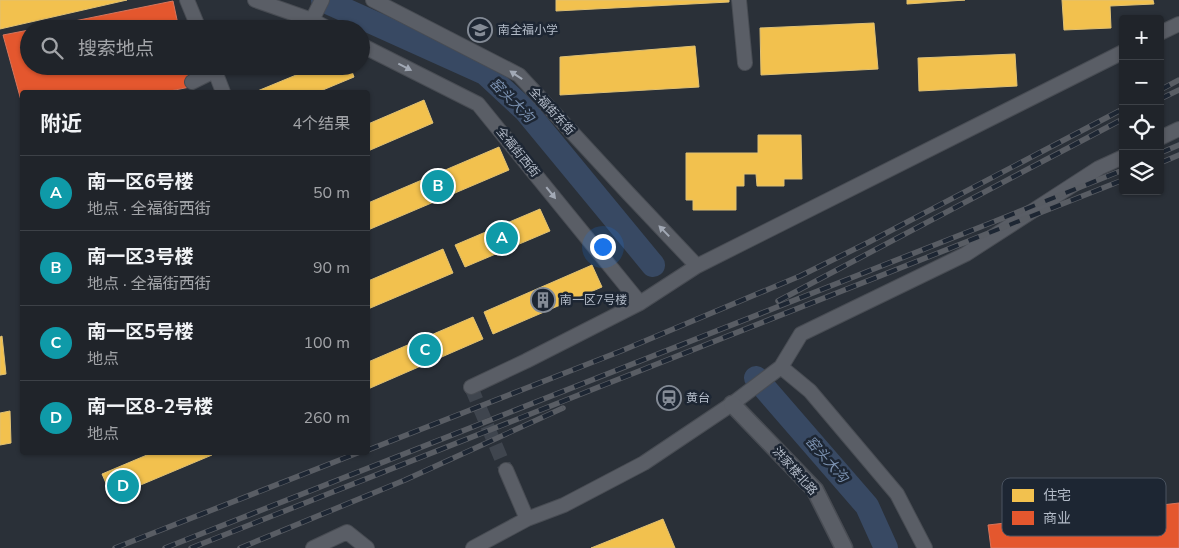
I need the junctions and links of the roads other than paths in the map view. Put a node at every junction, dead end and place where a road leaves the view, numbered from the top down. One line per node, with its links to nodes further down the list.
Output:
1 (188, 0): 6 (street)
2 (255, 0): 7 (street)
3 (322, 0): 8 (street)
4 (373, 0): 21 (street, 全福街东街, one-way to 4)
5 (739, 0): 13 (street)
6 (196, 20)
7 (298, 20)
8 (310, 20)
9 (1179, 24): 10 (street)
10 (1164, 31)
11 (370, 50): 22 (street, 全福街西街, one-way to 22)
12 (1119, 54): 21 (street)
13 (745, 63)
14 (204, 75): 16 (street)
15 (219, 75): 17 (street)
16 (192, 82)
17 (222, 90)
18 (1179, 129): 19 (street)
19 (1164, 136)
20 (1119, 159): 23 (street)
21 (697, 266): 22 (street)
22 (640, 303): 24 (street)
23 (781, 367): 25 (street); 32 (street)
24 (471, 387)
25 (732, 404): 27 (street); 31 (street, 洪家楼北路)
26 (506, 470): 27 (street)
27 (527, 520): 30 (street)
28 (313, 548): 29 (street)
29 (367, 548)
30 (473, 548)
31 (844, 548)
32 (925, 548)

